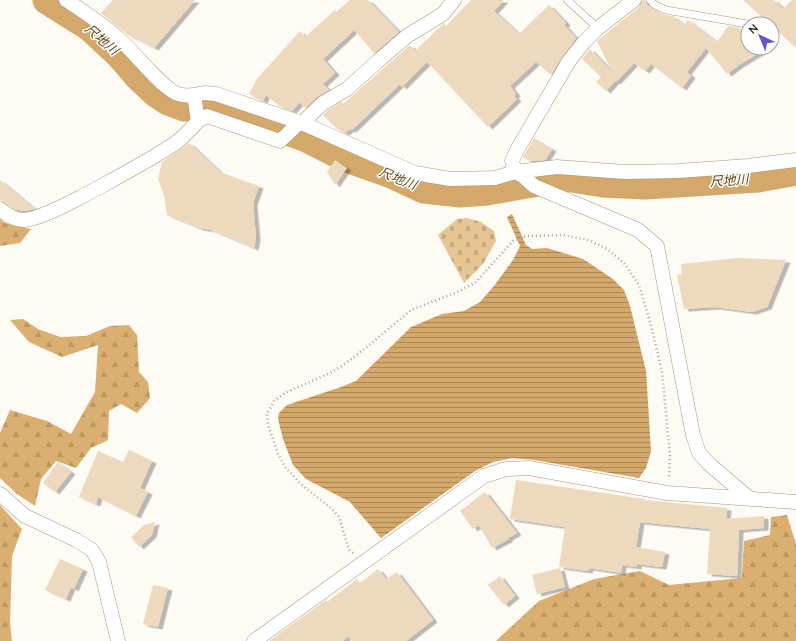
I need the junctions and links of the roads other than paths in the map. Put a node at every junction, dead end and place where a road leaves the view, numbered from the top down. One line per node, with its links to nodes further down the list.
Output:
1 (66, 0): 8 (street)
2 (454, 0): 10 (street)
3 (567, 0): 7 (lane)
4 (634, 0): 7 (street)
5 (650, 0): 6 (lane)
6 (740, 23)
7 (598, 28): 12 (street)
8 (194, 97): 9 (street); 10 (street)
9 (197, 117): 10 (street); 13 (street)
10 (299, 124): 12 (street)
11 (796, 160): 12 (street)
12 (519, 174): 15 (street)
13 (0, 209)
14 (0, 494): 17 (street)
15 (750, 499): 16 (street); 18 (street)
16 (796, 502)
17 (118, 641)
18 (254, 641)

